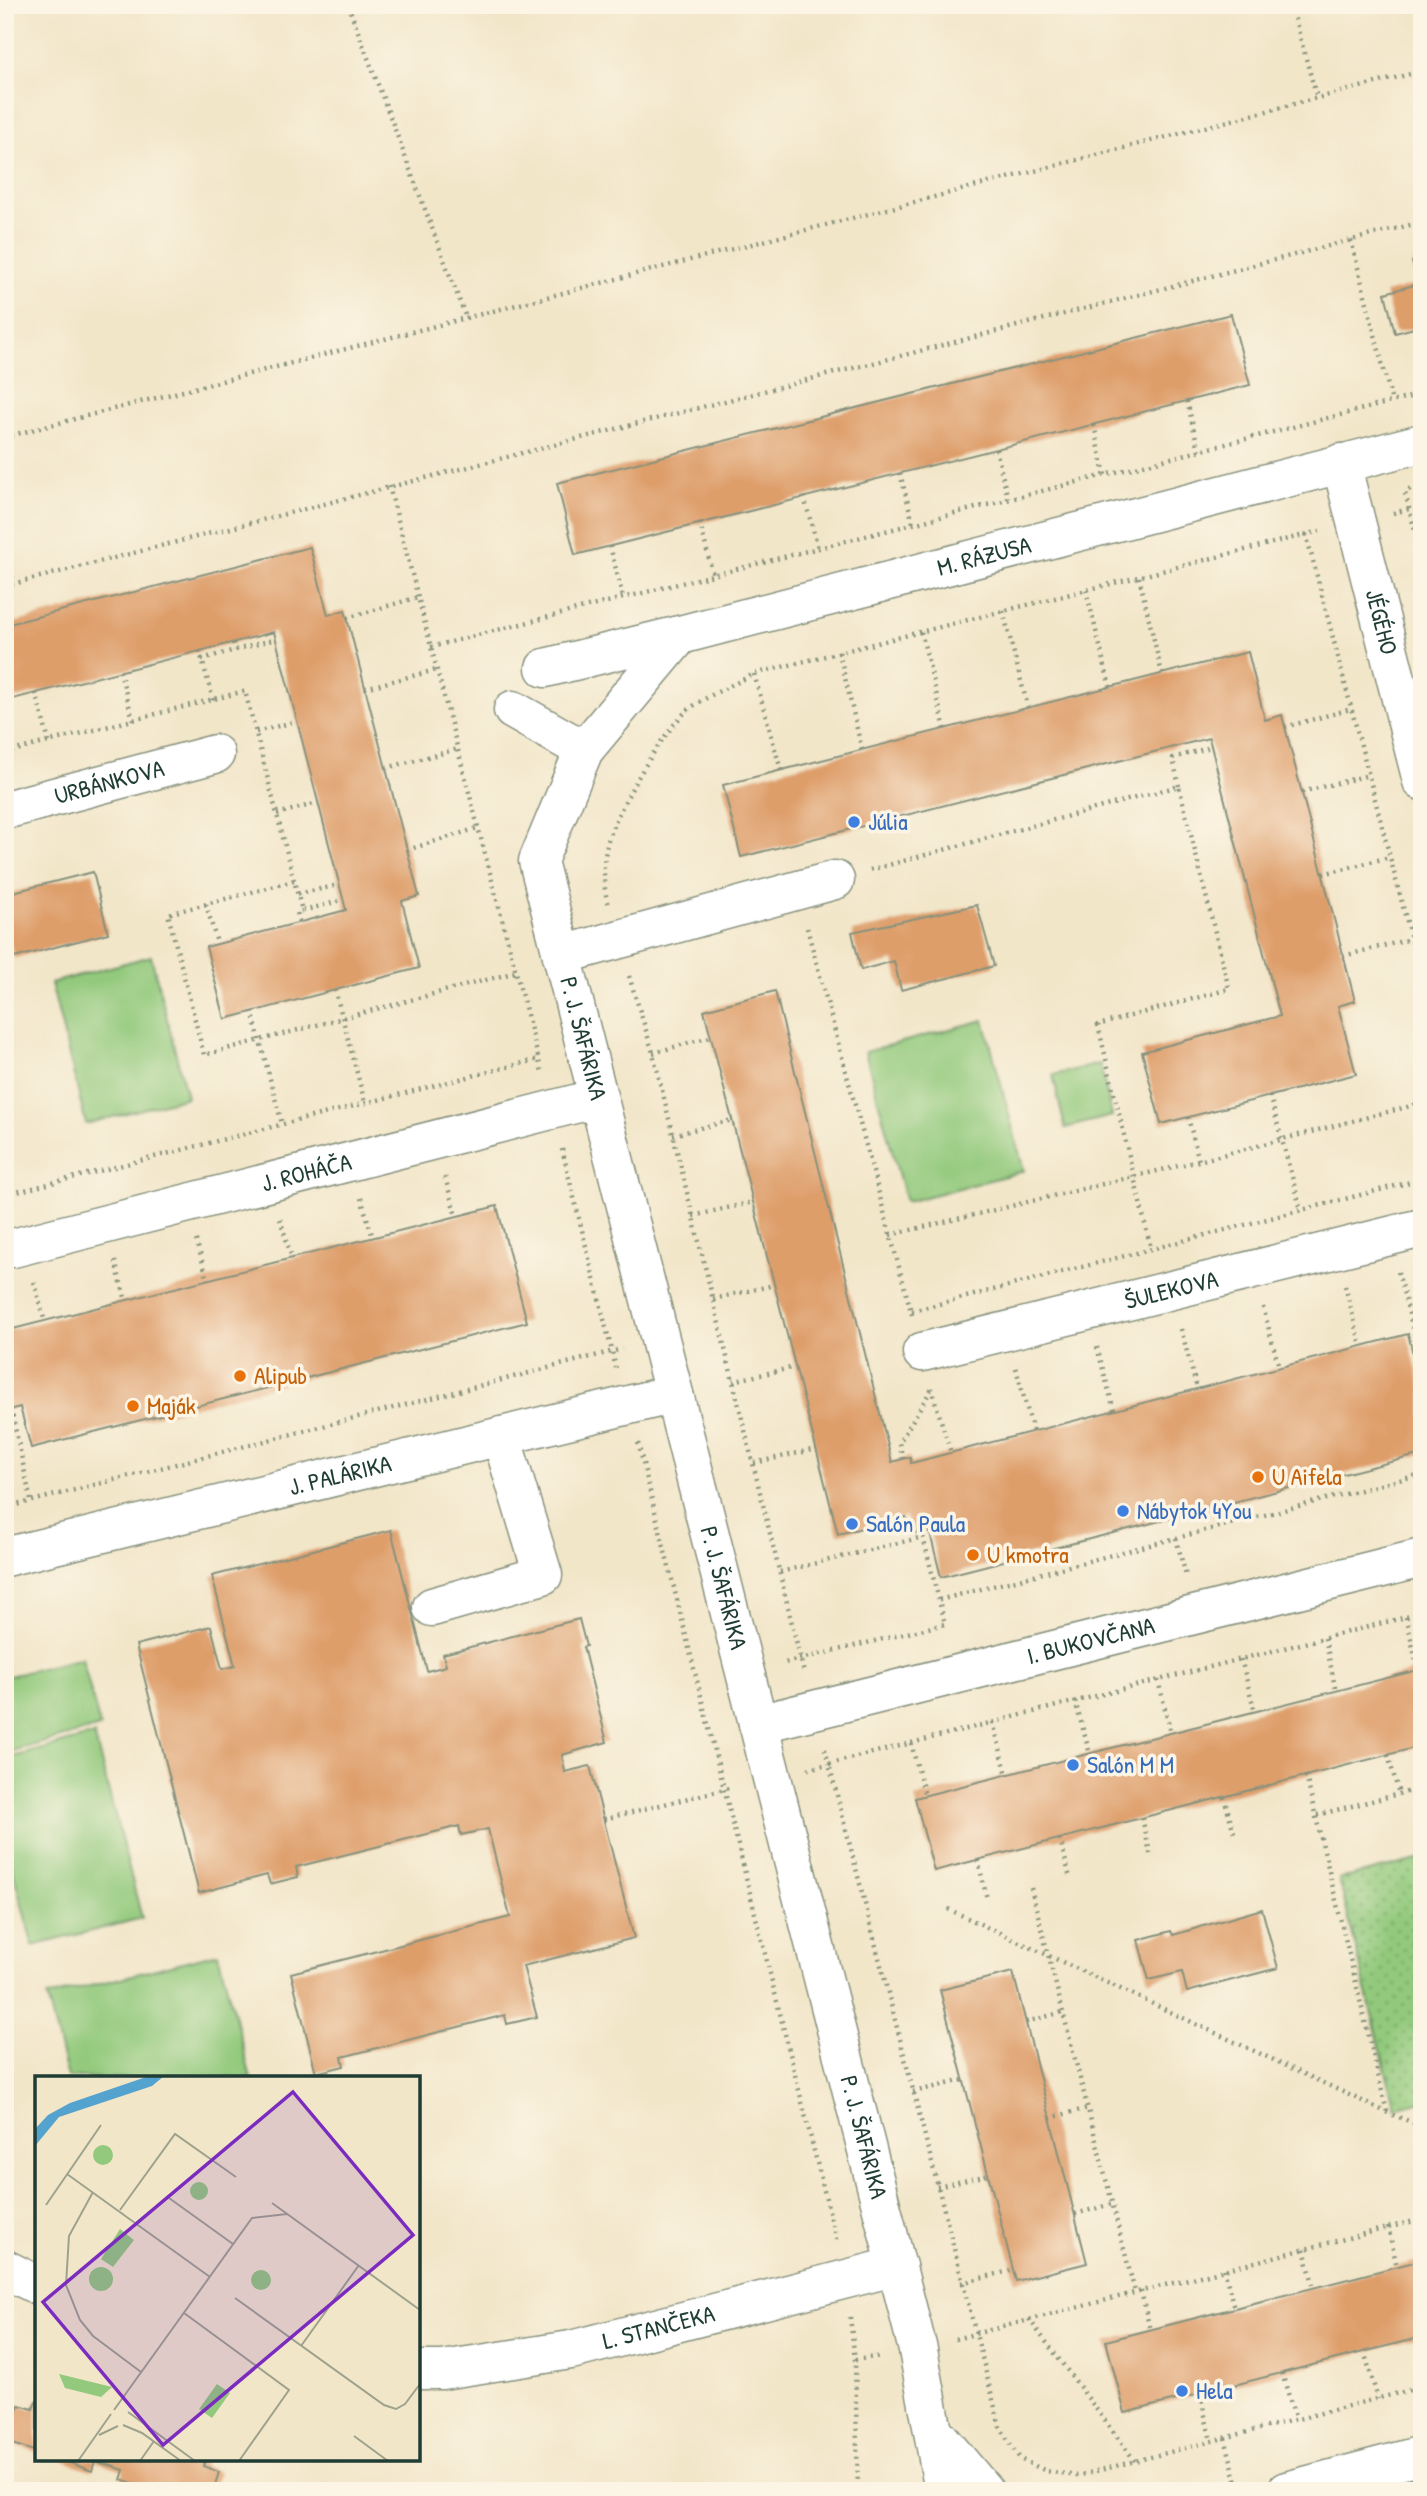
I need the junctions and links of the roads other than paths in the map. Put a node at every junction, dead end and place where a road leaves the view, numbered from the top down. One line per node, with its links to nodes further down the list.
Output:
1 (1422, 443): 2 (street, M. RÁZUSA)
2 (1341, 463): 3 (street, M. RÁZUSA); 8 (street, JÉGÉHO)
3 (680, 635): 4 (street, M. RÁZUSA); 6 (street, P. J. ŠAFÁRIKA)
4 (545, 668)
5 (513, 710): 6 (street)
6 (584, 750): 11 (street, P. J. ŠAFÁRIKA)
7 (215, 754): 9 (street, URBÁNKOVA)
8 (1422, 781)
9 (5, 810)
10 (835, 880): 11 (street)
11 (562, 955): 12 (street, P. J. ŠAFÁRIKA)
12 (598, 1098): 14 (street, J. ROHÁČA); 16 (street, P. J. ŠAFÁRIKA)
13 (1422, 1228): 15 (street, ŠULEKOVA)
14 (22, 1259)
15 (922, 1352)
16 (674, 1394): 17 (street, J. PALÁRIKA); 21 (street, P. J. ŠAFÁRIKA)
17 (501, 1436): 18 (street, J. PALÁRIKA); 20 (street)
18 (5, 1557)
19 (1422, 1558): 21 (street, I. BUKOVČANA)
20 (432, 1607)
21 (758, 1724): 22 (street, P. J. ŠAFÁRIKA)
22 (897, 2266): 25 (street, L. STANČEKA); 26 (street, P. J. ŠAFÁRIKA)
23 (5, 2269): 24 (street)
24 (35, 2284)
25 (420, 2370)
26 (935, 2433): 29 (street, P. J. ŠAFÁRIKA); 30 (street, P. J. ŠAFÁRIKA)
27 (1422, 2455): 28 (street)
28 (1347, 2483): 31 (street)
29 (944, 2491)
30 (984, 2491)
31 (1286, 2491)

